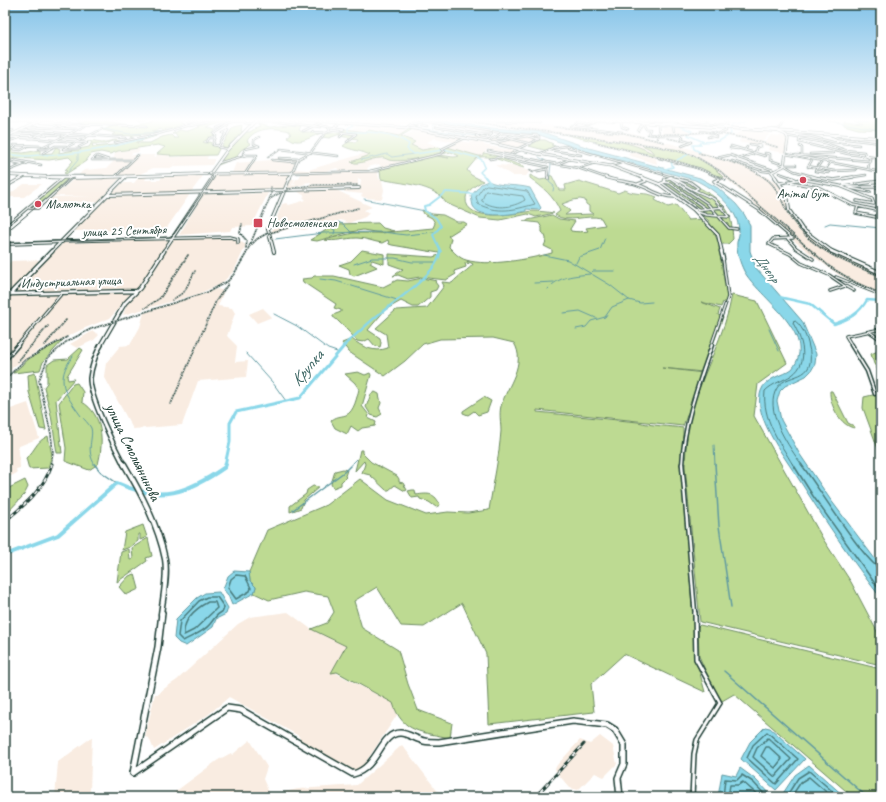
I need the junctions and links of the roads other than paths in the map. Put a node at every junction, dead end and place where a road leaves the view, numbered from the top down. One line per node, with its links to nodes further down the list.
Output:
1 (96, 156): 29 (street)
2 (98, 156): 29 (street)
3 (136, 156): 30 (street)
4 (222, 156): 39 (main road)
5 (241, 156): 39 (street)
6 (256, 156): 72 (street)
7 (303, 156): 24 (street)
8 (430, 156): 60 (street)
9 (521, 156): 40 (street)
10 (554, 156): 26 (street)
11 (600, 156): 42 (street)
12 (722, 156): 23 (street)
13 (735, 156): 27 (street)
14 (748, 156): 27 (street)
15 (770, 156): 48 (street)
16 (786, 156): 48 (street)
17 (798, 156): 32 (street)
18 (821, 156): 37 (street)
19 (866, 156): 37 (street)
20 (868, 156): 28 (street)
21 (279, 158): 24 (street)
22 (659, 158): 120 (street)
23 (717, 158)
24 (298, 159): 35 (street)
25 (490, 159): 52 (street)
26 (570, 159): 41 (street); 47 (street)
27 (740, 159): 62 (street)
28 (880, 159)
29 (108, 160): 30 (street)
30 (132, 160): 79 (street)
31 (272, 160): 35 (street)
32 (812, 160): 36 (street); 54 (street)
33 (732, 161): 62 (street)
34 (29, 162): 38 (street); 45 (street); 46 (street)
35 (296, 162): 66 (street)
36 (821, 162): 43 (street); 54 (street)
37 (870, 162): 56 (street)
38 (6, 163): 45 (street)
39 (218, 163): 70 (main road)
40 (549, 163): 47 (street); 52 (street)
41 (595, 163): 50 (street); 53 (street)
42 (623, 163): 50 (street); 77 (street)
43 (830, 164): 44 (street); 58 (street)
44 (836, 164): 56 (street); 63 (street)
45 (21, 165): 55 (street)
46 (41, 165)
47 (556, 165): 53 (street)
48 (784, 165): 49 (street); 62 (street); 80 (street)
49 (796, 165)
50 (611, 166): 85 (street)
51 (5, 168): 55 (street)
52 (548, 168): 57 (street); 84 (street)
53 (578, 168): 93 (street)
54 (816, 168): 58 (street); 68 (street)
55 (11, 169): 64 (street)
56 (868, 169): 65 (street)
57 (530, 170)
58 (825, 170): 63 (street)
59 (856, 170): 63 (street)
60 (367, 171): 61 (street); 66 (street)
61 (379, 171)
62 (772, 171): 90 (street)
63 (838, 171)
64 (5, 172)
65 (881, 172)
66 (292, 173): 72 (street); 100 (street)
67 (779, 173): 87 (street)
68 (829, 173)
69 (207, 174): 70 (main road); 76 (main road)
70 (210, 174): 71 (street)
71 (215, 174): 72 (street); 102 (street, улица Смольянинова)
72 (245, 174)
73 (5, 175): 75 (main road)
74 (866, 175): 80 (street)
75 (26, 176): 78 (main road); 96 (street)
76 (126, 176): 79 (main road); 104 (main road)
77 (667, 176): 82 (street); 83 (street)
78 (64, 177): 81 (main road); 109 (street)
79 (115, 177): 81 (main road)
80 (812, 177): 86 (street)
81 (73, 178): 109 (street)
82 (669, 178): 83 (street); 89 (street); 111 (street)
83 (673, 178): 101 (street); 101 (street)
84 (548, 179)
85 (644, 179): 92 (street); 93 (street)
86 (802, 179): 87 (street); 94 (street)
87 (797, 180): 91 (street)
88 (881, 181): 95 (street)
89 (664, 182): 92 (street); 110 (street)
90 (779, 182): 91 (street); 128 (street)
91 (786, 182): 107 (street)
92 (660, 183): 105 (street); 112 (street)
93 (636, 184): 105 (street)
94 (840, 186): 95 (street); 106 (street)
95 (844, 186): 97 (street)
96 (5, 187)
97 (847, 187): 98 (street); 103 (street)
98 (881, 187)
99 (359, 188): 100 (street)
100 (284, 190): 102 (street); 125 (street)
101 (694, 190): 108 (street)
102 (203, 192): 104 (street); 121 (street, улица Смольянинова)
103 (870, 192)
104 (108, 195): 122 (main road)
105 (674, 197): 113 (street)
106 (857, 201)
107 (858, 206): 114 (street); 117 (street)
108 (723, 207): 111 (street); 116 (street)
109 (28, 208): 118 (street)
110 (705, 208): 111 (street); 112 (street)
111 (712, 208): 116 (street)
112 (698, 209): 113 (street)
113 (694, 210): 115 (street)
114 (881, 211)
115 (696, 212): 116 (street); 126 (street)
116 (719, 216): 119 (street)
117 (881, 218)
118 (5, 227)
119 (737, 229)
120 (788, 238): 127 (street); 129 (street)
121 (172, 239): 122 (street, улица 25 Сентября); 124 (street, улица 25 Сентября); 133 (street, улица Смольянинова)
122 (62, 242): 123 (main road); 137 (main road)
123 (5, 243)
124 (238, 243)
125 (274, 252)
126 (723, 258): 145 (street)
127 (814, 259)
128 (881, 273)
129 (835, 278): 131 (street); 138 (street)
130 (852, 285): 131 (street)
131 (846, 286): 132 (street); 134 (street)
132 (854, 290)
133 (137, 291): 135 (street, Индустриальная улица); 144 (street, улица Смольянинова)
134 (830, 291)
135 (62, 293): 137 (street, Индустриальная улица); 142 (street)
136 (5, 294): 137 (main road, Индустриальная улица)
137 (10, 294)
138 (881, 295)
139 (881, 329): 140 (street)
140 (870, 332): 141 (street); 143 (street)
141 (881, 340)
142 (5, 360)
143 (875, 394)
144 (620, 797)
145 (692, 797)

